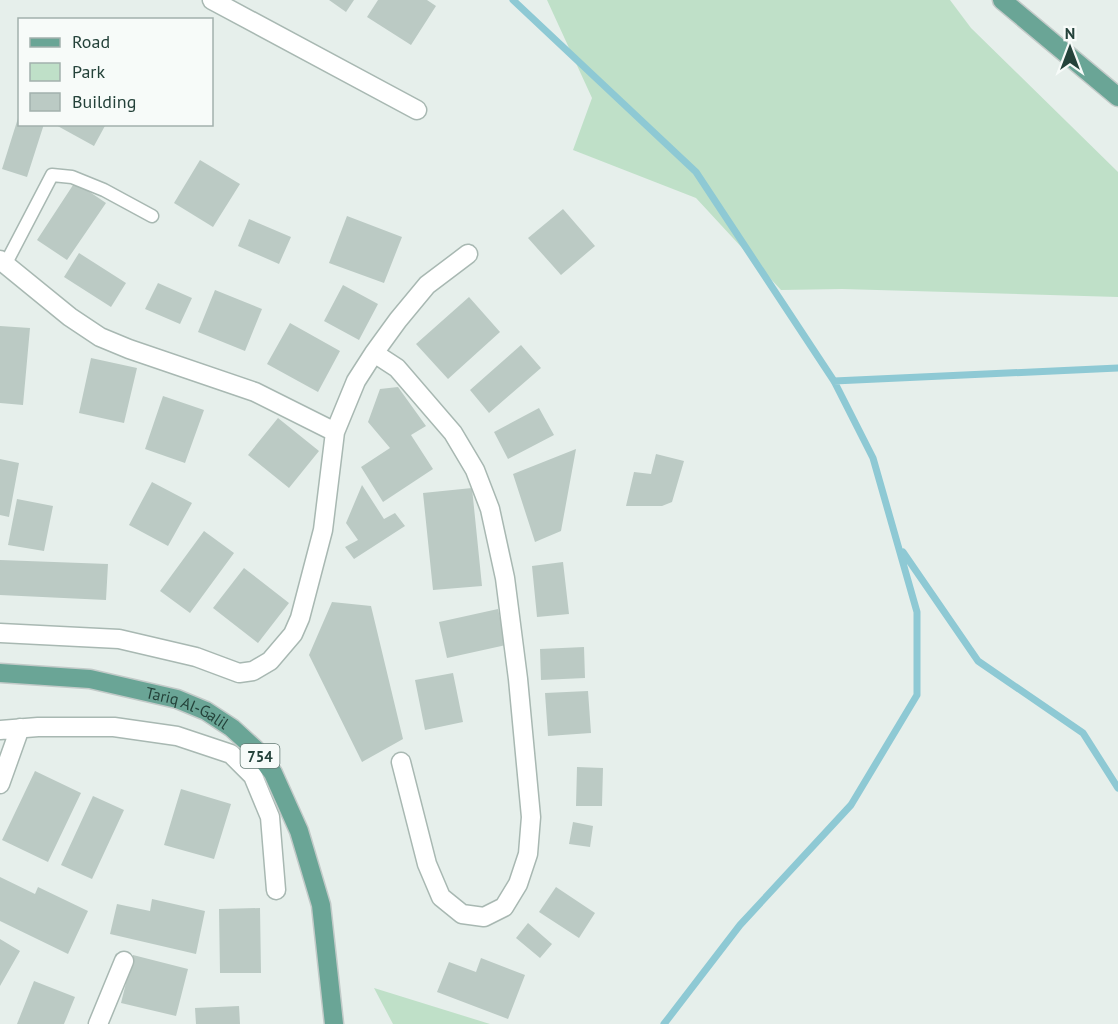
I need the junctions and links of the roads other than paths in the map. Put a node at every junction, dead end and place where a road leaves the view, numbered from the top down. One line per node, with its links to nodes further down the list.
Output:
1 (212, 0): 4 (street)
2 (1002, 0): 3 (main road)
3 (1118, 97)
4 (417, 110)
5 (152, 216): 7 (lane)
6 (468, 254): 8 (street)
7 (3, 263): 9 (street)
8 (374, 353): 9 (street); 14 (street)
9 (335, 432): 10 (street)
10 (0, 633)
11 (0, 673): 19 (main road, Tariq Al-Galil / 754)
12 (20, 728): 13 (street); 15 (street); 16 (street)
13 (0, 730)
14 (401, 762)
15 (0, 784)
16 (276, 890)
17 (124, 962): 18 (street)
18 (98, 1024)
19 (334, 1024)

